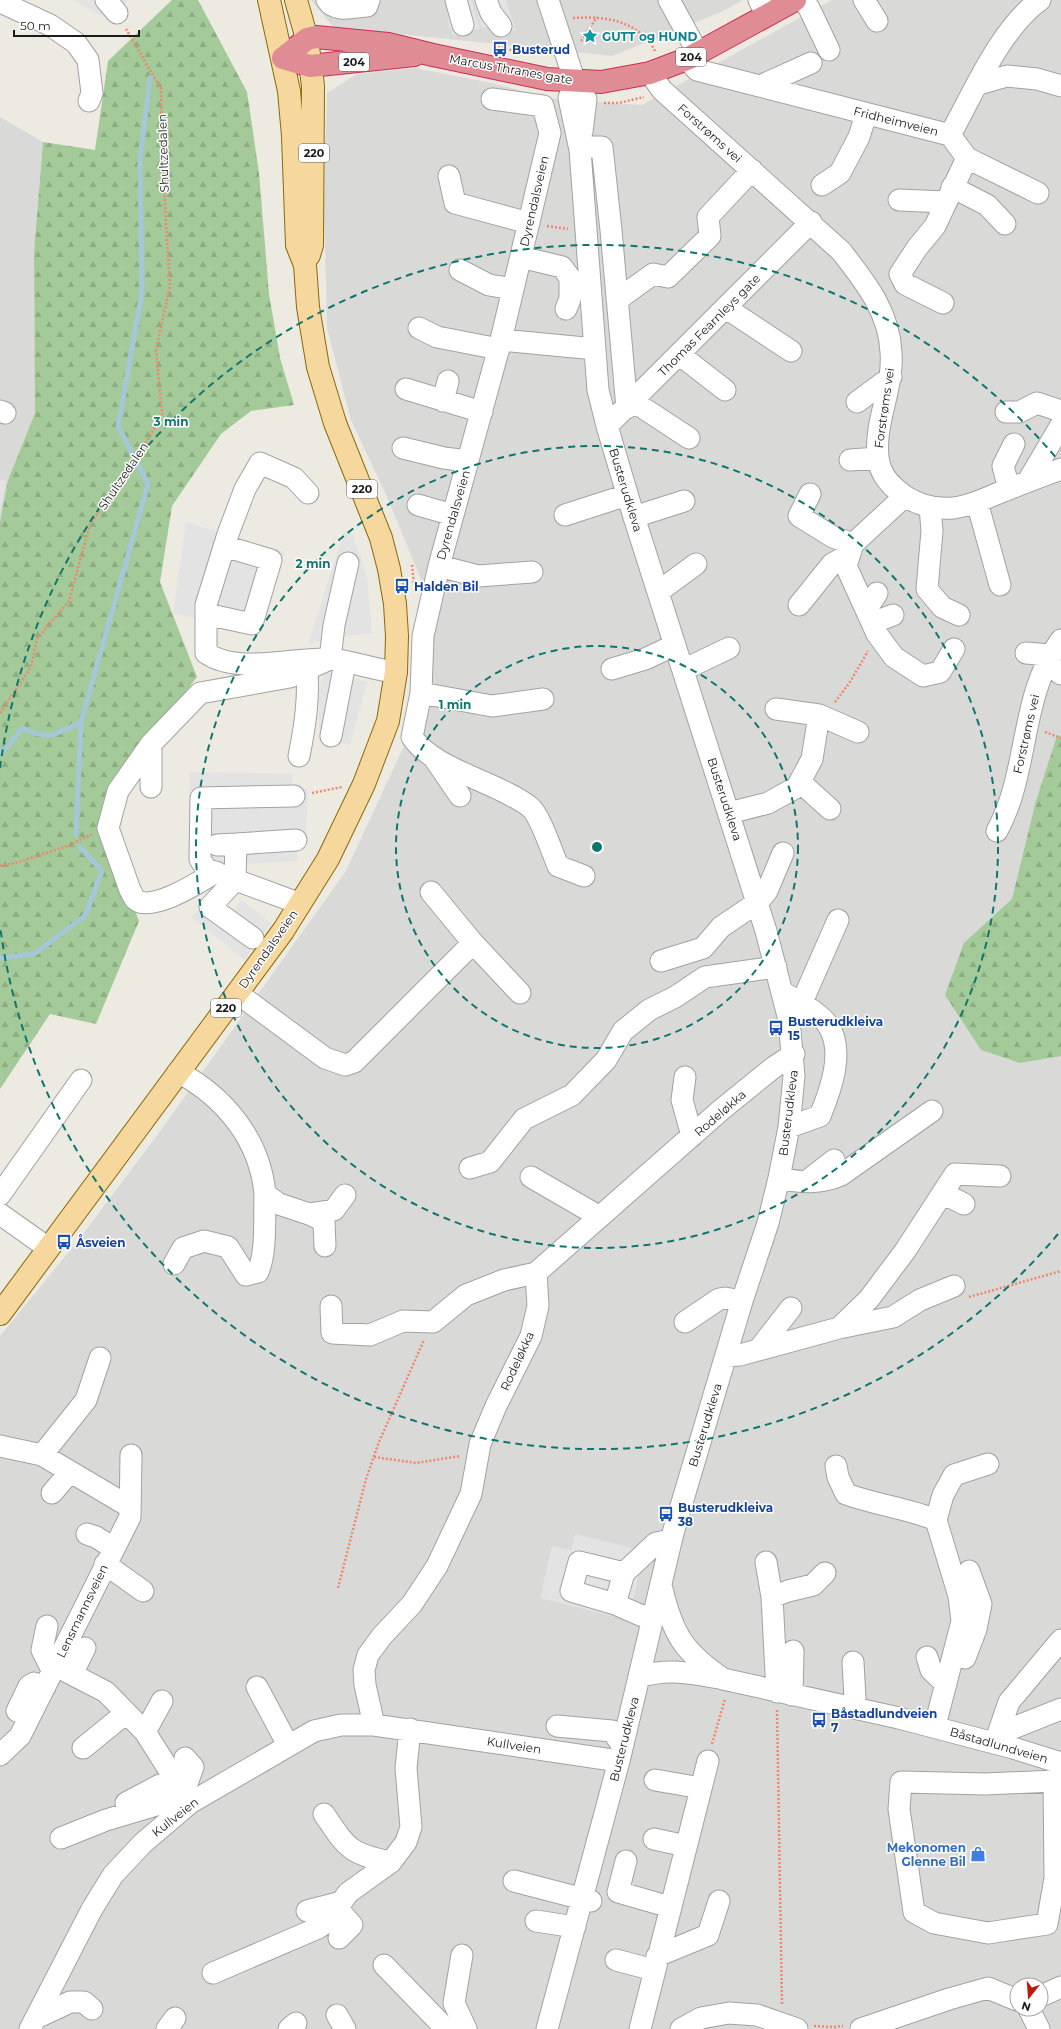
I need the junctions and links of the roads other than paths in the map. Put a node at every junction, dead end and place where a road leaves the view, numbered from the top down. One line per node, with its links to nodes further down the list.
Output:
1 (269, 0): 22 (main road, 220)
2 (296, 0): 18 (main road, 220)
3 (327, 0): 4 (street)
4 (370, 0)
5 (456, 0): 16 (street)
6 (486, 0): 17 (street)
7 (548, 0): 26 (street, Busterudkleva)
8 (669, 0): 21 (street)
9 (795, 0): 14 (highway, Marcus Thranes gate / 204)
10 (803, 0): 19 (street)
11 (864, 0): 15 (street)
12 (1040, 0): 27 (street, Fridheimveien)
13 (4, 5): 31 (street)
14 (763, 7): 21 (highway, Marcus Thranes gate / 204)
15 (877, 21)
16 (463, 25)
17 (498, 35)
18 (307, 39): 20 (highway, Marcus Thranes gate / 204); 22 (highway); 25 (main road, 220)
19 (829, 50)
20 (425, 54): 25 (highway, Marcus Thranes gate / 204); 26 (highway, Marcus Thranes gate / 204)
21 (693, 56): 23 (highway, Marcus Thranes gate / 204); 28 (street, Fridheimveien)
22 (283, 58): 25 (highway, Marcus Thranes gate / 204); 46 (main road, 220)
23 (652, 60): 26 (highway, Marcus Thranes gate / 204); 36 (street, Forstrøms vei)
24 (811, 63): 28 (street)
25 (310, 66): 46 (main road, 220)
26 (575, 82): 34 (street, Busterudkleva)
27 (979, 84): 29 (street); 33 (street, Fridheimveien)
28 (760, 86): 32 (street, Fridheimveien)
29 (1061, 86)
30 (492, 99): 43 (street, Dyrendalsveien)
31 (89, 101)
32 (866, 114): 33 (street, Fridheimveien); 38 (street)
33 (950, 135): 35 (street)
34 (580, 147): 49 (street); 55 (street, Busterudkleva)
35 (967, 158): 39 (street); 40 (street)
36 (752, 170): 42 (street, Forstrøms vei); 49 (street)
37 (449, 176): 43 (street)
38 (822, 185)
39 (1038, 193)
40 (949, 195): 41 (street); 44 (street); 50 (street)
41 (899, 200)
42 (811, 222): 51 (street, Thomas Fearnleys gate); 58 (street, Forstrøms vei)
43 (529, 223): 45 (street, Dyrendalsveien)
44 (1005, 224)
45 (521, 257): 48 (street, Dyrendalsveien); 52 (street)
46 (305, 265): 113 (main road, 220)
47 (460, 270): 48 (street)
48 (513, 289): 54 (street, Dyrendalsveien)
49 (617, 300): 64 (street)
50 (943, 303)
51 (726, 308): 56 (street); 57 (street, Thomas Fearnleys gate)
52 (566, 309)
53 (419, 328): 54 (street)
54 (500, 344): 55 (street); 66 (street, Dyrendalsveien)
55 (595, 349): 69 (street, Busterudkleva)
56 (791, 352)
57 (680, 355): 61 (street); 64 (street, Thomas Fearnleys gate)
58 (891, 377): 63 (street); 73 (street, Forstrøms vei)
59 (448, 381): 62 (street)
60 (406, 389): 62 (street)
61 (725, 390)
62 (443, 401): 66 (street)
63 (857, 402)
64 (630, 405): 69 (street, Thomas Fearnleys gate); 70 (street)
65 (1061, 411): 67 (street)
66 (482, 412): 75 (street, Dyrendalsveien)
67 (1006, 412)
68 (1061, 425): 77 (street)
69 (607, 426): 81 (street, Busterudkleva)
70 (689, 438)
71 (1014, 444): 78 (street)
72 (403, 448): 75 (street)
73 (878, 458): 74 (street); 82 (street, Forstrøms vei)
74 (850, 460)
75 (468, 461): 87 (street, Dyrendalsveien)
76 (1061, 469): 77 (street, Forstrøms vei)
77 (1028, 481): 78 (street, Forstrøms vei)
78 (1009, 489): 84 (street, Forstrøms vei)
79 (308, 493): 90 (street)
80 (810, 494): 91 (street)
81 (627, 495): 88 (street); 89 (street, Busterudkleva)
82 (904, 497): 86 (street, Forstrøms vei); 91 (street)
83 (684, 501): 89 (street)
84 (977, 502): 86 (street, Forstrøms vei); 96 (street)
85 (418, 505): 87 (street)
86 (930, 507): 102 (street)
87 (453, 515): 94 (street, Dyrendalsveien)
88 (565, 515)
89 (634, 517): 97 (street, Busterudkleva)
90 (224, 546): 100 (street); 100 (street)
91 (851, 549): 99 (street); 103 (street)
92 (348, 563): 109 (street)
93 (696, 564): 97 (street)
94 (439, 566): 95 (street); 114 (street, Dyrendalsveien)
95 (532, 572)
96 (1000, 585)
97 (658, 592): 104 (street, Busterudkleva)
98 (877, 593): 103 (street)
99 (799, 605)
100 (206, 614): 109 (street)
101 (893, 615): 103 (street)
102 (959, 615)
103 (872, 622): 106 (street)
104 (675, 645): 111 (street); 112 (street, Busterudkleva)
105 (729, 648): 112 (street)
106 (954, 649)
107 (1026, 653): 108 (street)
108 (1054, 658): 129 (street, Forstrøms vei)
109 (338, 661): 110 (street); 113 (street); 119 (street)
110 (307, 669): 120 (street); 122 (street)
111 (612, 669)
112 (683, 670): 128 (street, Busterudkleva)
113 (396, 672): 137 (main road, Dyrendalsveien / 220)
114 (421, 693): 115 (street); 121 (street, Dyrendalsveien)
115 (543, 699)
116 (776, 709): 117 (street)
117 (822, 717): 118 (street); 123 (street)
118 (858, 732)
119 (330, 736)
120 (151, 744): 124 (street); 132 (street)
121 (432, 754): 126 (street); 133 (street, Dyrendalsveien)
122 (299, 756)
123 (800, 782): 127 (street); 128 (street)
124 (151, 787)
125 (294, 796): 132 (street)
126 (460, 796)
127 (830, 809)
128 (729, 813): 136 (street, Busterudkleva)
129 (997, 830)
130 (296, 840): 134 (street)
131 (783, 853): 136 (street)
132 (216, 872): 134 (street)
133 (584, 876)
134 (235, 880): 137 (street); 139 (street)
135 (431, 892): 140 (street)
136 (758, 902): 141 (street); 142 (street, Busterudkleva)
137 (299, 905): 143 (main road, Dyrendalsveien / 220)
138 (838, 920): 145 (street)
139 (253, 938)
140 (474, 944): 143 (street); 144 (street)
141 (660, 962)
142 (776, 967): 145 (street, Busterudkleva); 154 (street)
143 (237, 993): 147 (main road, Dyrendalsveien / 220)
144 (520, 993)
145 (793, 998): 146 (street, Busterudkleva); 151 (street)
146 (794, 1054): 151 (street, Busterudkleva); 152 (street, Rodeløkka)
147 (178, 1072): 159 (street); 169 (main road, Dyrendalsveien / 220)
148 (685, 1077): 152 (street)
149 (81, 1080): 160 (street)
150 (932, 1111): 158 (street)
151 (789, 1127): 157 (street, Busterudkleva)
152 (692, 1136): 167 (street, Rodeløkka)
153 (834, 1160): 158 (street)
154 (470, 1168)
155 (1000, 1176): 162 (street)
156 (531, 1177): 167 (street)
157 (779, 1178): 158 (street); 174 (street, Busterudkleva)
158 (807, 1182)
159 (265, 1194): 165 (street); 171 (street)
160 (0, 1195)
161 (345, 1195): 165 (street)
162 (940, 1198): 163 (street); 170 (street)
163 (964, 1204)
164 (0, 1214): 169 (street)
165 (309, 1214): 168 (street)
166 (911, 1215): 170 (street)
167 (600, 1217): 172 (street, Rodeløkka)
168 (325, 1246)
169 (48, 1248): 177 (main road, Dyrendalsveien / 220)
170 (905, 1251): 179 (street)
171 (174, 1264)
172 (536, 1273): 175 (street); 222 (street, Rodeløkka)
173 (959, 1292): 179 (street)
174 (742, 1301): 178 (street); 181 (street, Busterudkleva)
175 (331, 1306)
176 (792, 1308): 180 (street)
177 (0, 1314)
178 (685, 1322)
179 (839, 1328): 180 (street)
180 (759, 1349): 181 (street)
181 (726, 1356): 193 (street, Busterudkleva)
182 (100, 1358): 184 (street)
183 (0, 1446): 184 (street)
184 (42, 1455): 188 (street)
185 (131, 1455): 190 (street, Lensmannsveien)
186 (988, 1464): 191 (street)
187 (836, 1466): 191 (street)
188 (70, 1472): 189 (street); 190 (street)
189 (52, 1492)
190 (130, 1507): 194 (street, Lensmannsveien)
191 (936, 1520): 212 (street)
192 (87, 1534): 194 (street)
193 (671, 1540): 197 (street); 199 (street, Busterudkleva)
194 (109, 1556): 200 (street); 210 (street, Lensmannsveien)
195 (766, 1562): 201 (street)
196 (969, 1571): 217 (street)
197 (624, 1573): 202 (street); 202 (street)
198 (825, 1573): 201 (street)
199 (661, 1584): 203 (street, Busterudkleva); 214 (street, Båstadlundveien)
200 (144, 1591)
201 (772, 1597): 215 (street)
202 (615, 1604): 203 (street)
203 (653, 1618): 211 (street, Busterudkleva)
204 (47, 1626): 210 (street)
205 (1061, 1640): 227 (street)
206 (85, 1648): 210 (street)
207 (793, 1651): 215 (street)
208 (927, 1657): 212 (street)
209 (853, 1662): 218 (street)
210 (57, 1675): 220 (street); 221 (street); 231 (street, Lensmannsveien)
211 (639, 1677): 214 (street); 230 (street, Busterudkleva)
212 (946, 1684): 217 (street)
213 (257, 1687): 228 (street)
214 (724, 1688): 215 (street, Båstadlundveien)
215 (782, 1699): 218 (street, Båstadlundveien)
216 (162, 1701): 226 (street)
217 (940, 1704): 224 (street)
218 (851, 1708): 224 (street, Båstadlundveien)
219 (1061, 1710): 227 (street)
220 (17, 1711)
221 (126, 1712): 226 (street); 229 (street)
222 (374, 1725): 225 (street, Kullveien); 228 (street, Kullveien)
223 (556, 1726): 230 (street)
224 (933, 1727): 227 (street, Båstadlundveien)
225 (410, 1729): 230 (street, Kullveien); 244 (street)
226 (145, 1732): 237 (street)
227 (996, 1738): 234 (street, Båstadlundveien)
228 (288, 1745): 237 (street, Kullveien)
229 (83, 1748)
230 (620, 1753): 246 (street, Busterudkleva)
231 (0, 1755)
232 (185, 1758): 237 (street)
233 (708, 1761): 236 (street)
234 (1059, 1774): 234 (street)
235 (655, 1780): 236 (street)
236 (701, 1788): 242 (street)
237 (187, 1797): 238 (street); 240 (street); 264 (street, Kullveien)
238 (126, 1803)
239 (324, 1814): 244 (street)
240 (61, 1838)
241 (654, 1839): 242 (street)
242 (686, 1846): 248 (street)
243 (626, 1861): 248 (street)
244 (391, 1862): 250 (street)
245 (514, 1881): 246 (street)
246 (587, 1900): 252 (street, Busterudkleva)
247 (719, 1901): 256 (street)
248 (670, 1907): 256 (street)
249 (306, 1911): 250 (street)
250 (335, 1911): 253 (street); 258 (street)
251 (536, 1921): 252 (street)
252 (575, 1927): 269 (street, Busterudkleva)
253 (339, 1938)
254 (462, 1955): 268 (street)
255 (616, 1960): 256 (street)
256 (655, 1963): 270 (street)
257 (384, 1965): 267 (street)
258 (213, 1973)
259 (1061, 1987): 260 (street)
260 (1049, 1992)
261 (1009, 1997): 266 (street)
262 (92, 2009): 264 (street)
263 (1033, 2017): 272 (street)
264 (33, 2024)
265 (795, 2026): 271 (street)
266 (854, 2027)
267 (446, 2029)
268 (466, 2029)
269 (547, 2029)
270 (640, 2029)
271 (682, 2029)
272 (1039, 2029)

